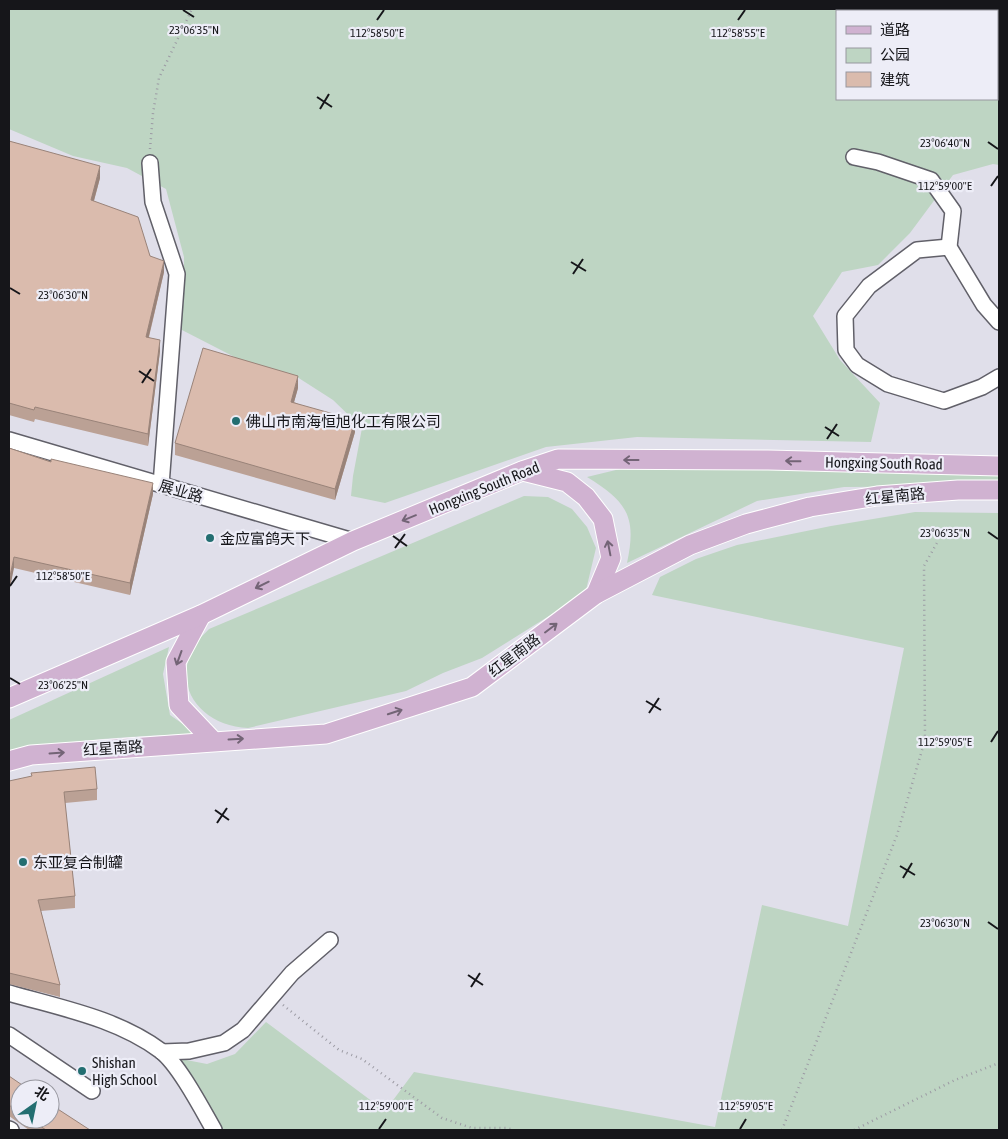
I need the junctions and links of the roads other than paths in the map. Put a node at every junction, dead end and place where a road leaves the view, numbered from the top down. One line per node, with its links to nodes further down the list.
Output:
1 (854, 157): 3 (street)
2 (150, 163): 9 (street)
3 (949, 248): 4 (street); 5 (street)
4 (999, 322)
5 (999, 377)
6 (9, 440): 9 (street, 展业路)
7 (999, 466): 8 (main road, Hongxing South Road, one-way to 8)
8 (522, 471): 11 (main road, Hongxing South Road, one-way to 11); 12 (main road, one-way to 8)
9 (161, 485): 11 (street, 展业路)
10 (999, 490): 12 (main road, 红星南路)
11 (353, 541): 13 (main road, Hongxing South Road, one-way to 13)
12 (596, 594): 15 (main road, 红星南路, one-way to 12)
13 (201, 615): 14 (main road, Hongxing South Road); 15 (main road, one-way to 15)
14 (9, 698)
15 (213, 741): 16 (main road, 红星南路, one-way to 15)
16 (9, 761)
17 (330, 940): 20 (street)
18 (9, 993): 20 (street)
19 (9, 1034): 21 (street)
20 (162, 1052): 22 (street)
21 (92, 1091)
22 (214, 1130)

